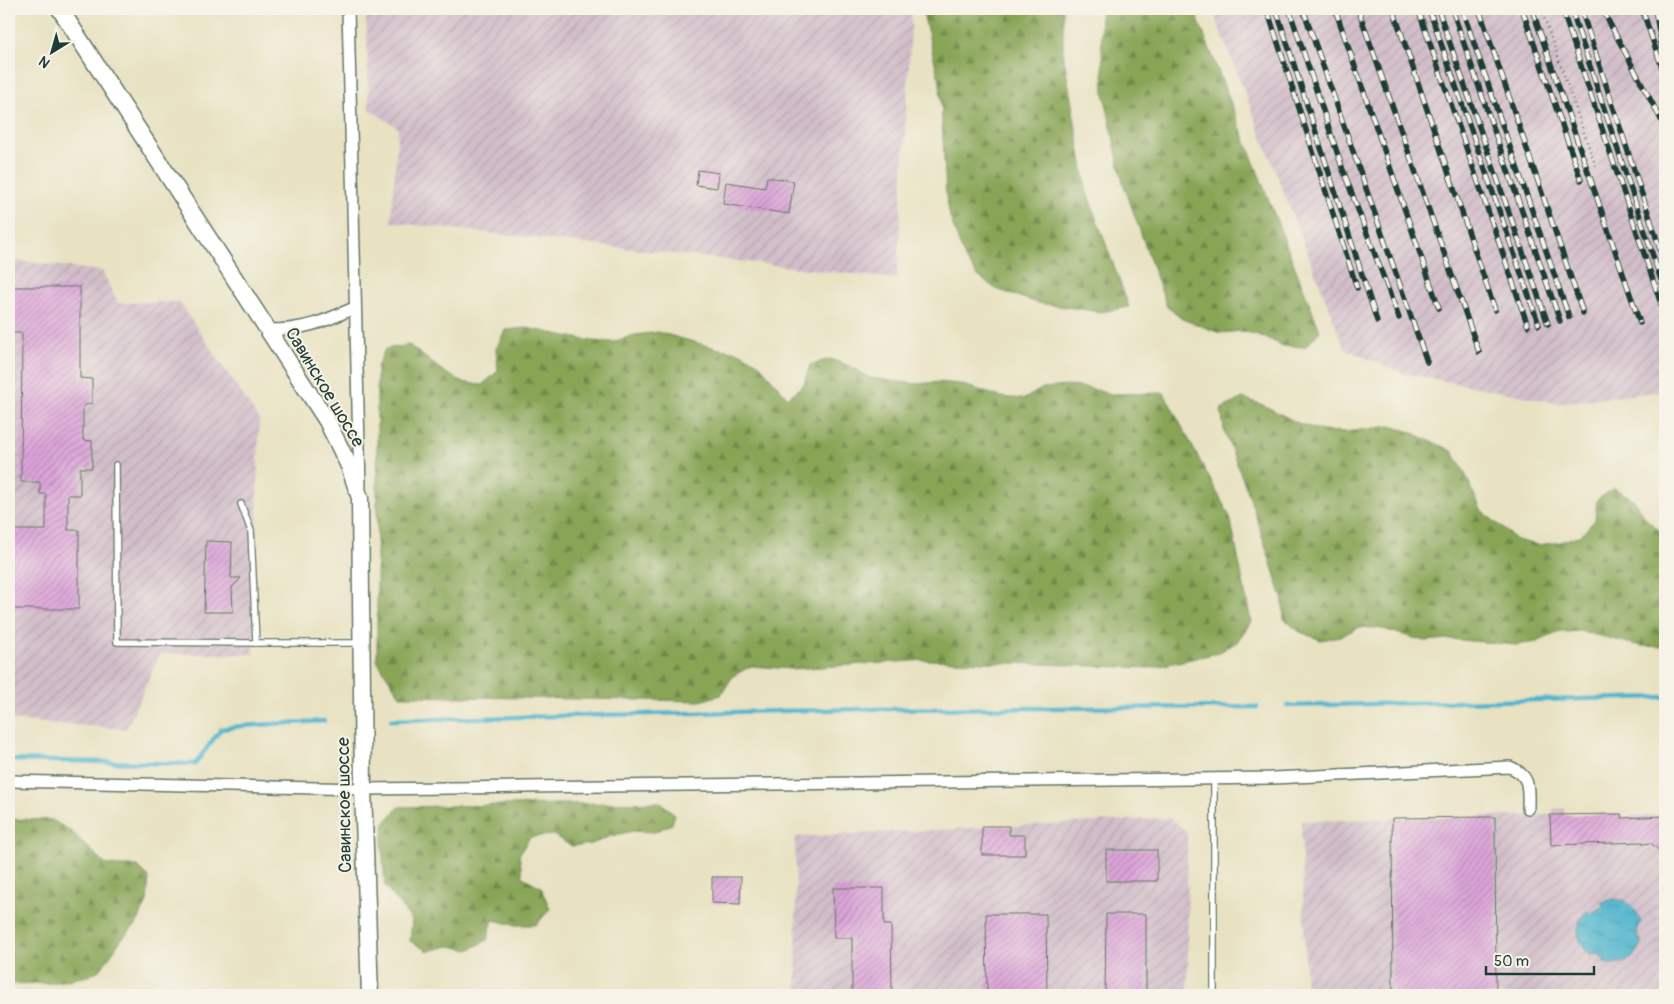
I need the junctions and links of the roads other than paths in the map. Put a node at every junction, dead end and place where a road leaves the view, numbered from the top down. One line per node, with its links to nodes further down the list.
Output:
1 (60, 9): 4 (street, Савинское шоссе)
2 (348, 9): 3 (street)
3 (354, 308): 4 (street); 6 (street)
4 (268, 330): 6 (street, Савинское шоссе)
5 (116, 465): 8 (lane)
6 (360, 498): 9 (street, Савинское шоссе)
7 (241, 504): 8 (lane)
8 (256, 643): 9 (lane)
9 (361, 643): 12 (street, Савинское шоссе)
10 (1214, 777): 12 (street); 13 (street); 15 (lane)
11 (9, 781): 12 (street)
12 (363, 789): 14 (street, Савинское шоссе)
13 (1528, 808)
14 (370, 995)
15 (1214, 995)

